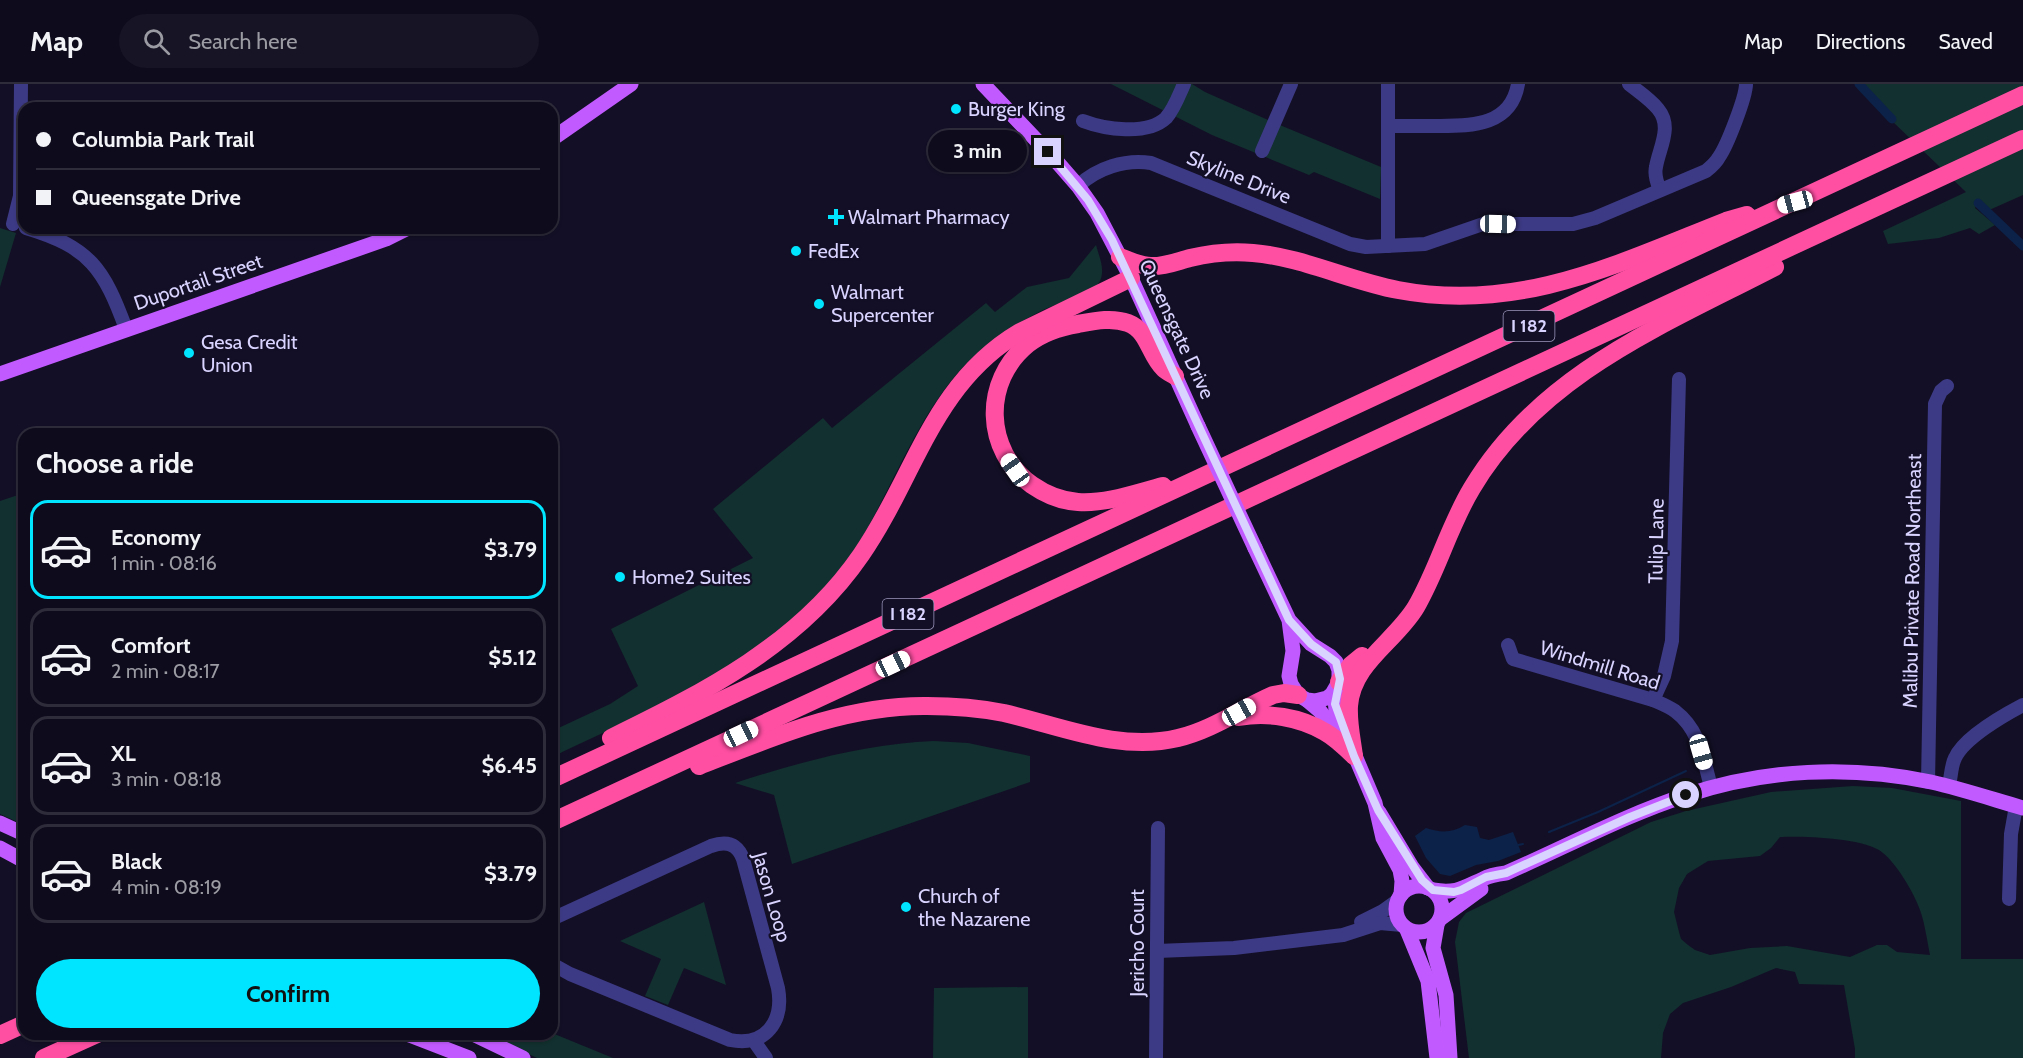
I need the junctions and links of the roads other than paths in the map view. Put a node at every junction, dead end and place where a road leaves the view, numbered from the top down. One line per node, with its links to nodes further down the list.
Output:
1 (21, 84): 11 (street)
2 (631, 84): 14 (main road)
3 (983, 84): 17 (main road, Queensgate Drive)
4 (1184, 84): 12 (street)
5 (1291, 84): 16 (street)
6 (1388, 84): 13 (street)
7 (1518, 84): 13 (street)
8 (1629, 84): 18 (street)
9 (1746, 84): 18 (street, Skyline Drive)
10 (2023, 95): 19 (highway, I 182)
11 (21, 102)
12 (1083, 121)
13 (1388, 126): 23 (street)
14 (558, 135)
15 (2023, 139): 20 (highway, I 182)
16 (1262, 151)
17 (1078, 186): 23 (street, Skyline Drive); 24 (main road, Queensgate Drive)
18 (1660, 190): 23 (street, Skyline Drive)
19 (1795, 202): 24 (highway); 31 (highway, I 182)
20 (1886, 203): 33 (highway); 46 (highway, I 182)
21 (42, 234): 26 (street)
22 (396, 234): 26 (main road, Duportail Street)
23 (1388, 246)
24 (1120, 257): 25 (main road, Queensgate Drive)
25 (1131, 278): 28 (main road, Queensgate Drive); 41 (highway)
26 (126, 329): 27 (main road, Duportail Street)
27 (0, 374)
28 (1175, 376): 31 (highway); 32 (main road, Queensgate Drive, bridge)
29 (1679, 379): 37 (street, Tulip Lane)
30 (1947, 386): 43 (street, Malibu Private Road Northeast)
31 (1263, 448): 42 (highway, I 182)
32 (1289, 620): 35 (main road); 36 (main road)
33 (1396, 634): 35 (highway); 40 (highway)
34 (1508, 645): 37 (street, Windmill Road)
35 (1338, 685): 36 (main road); 40 (main road)
36 (1303, 697): 39 (highway); 40 (main road)
37 (1653, 700): 45 (street, Windmill Road)
38 (2023, 705): 44 (street)
39 (1226, 719): 40 (highway); 46 (highway)
40 (1354, 756): 48 (main road)
41 (558, 764)
42 (558, 776)
43 (1928, 782): 44 (main road); 45 (main road)
44 (1949, 786): 47 (main road)
45 (1711, 787): 55 (main road)
46 (590, 804): 49 (highway, I 182)
47 (2020, 807): 58 (street)
48 (1378, 810): 56 (main road); 57 (main road)
49 (558, 819)
50 (0, 823): 52 (main road)
51 (1158, 828): 63 (street, Jericho Court)
52 (18, 831)
53 (0, 848): 54 (main road)
54 (18, 855)
55 (1506, 873): 56 (main road); 60 (main road)
56 (1430, 889): 57 (main road); 60 (main road)
57 (1399, 898): 61 (main road); 62 (street)
58 (2009, 899)
59 (558, 916): 70 (street, Jason Loop)
60 (1438, 922): 61 (main road); 77 (main road)
61 (1405, 928): 62 (street); 71 (main road)
62 (1319, 937): 63 (street)
63 (1157, 951): 76 (street, Jericho Court)
64 (558, 967): 70 (street)
65 (18, 1027): 66 (highway)
66 (0, 1035)
67 (84, 1040): 72 (highway)
68 (422, 1040): 73 (main road)
69 (486, 1040): 74 (main road)
70 (754, 1041): 75 (street)
71 (1438, 1054)
72 (44, 1058)
73 (469, 1058)
74 (523, 1058)
75 (766, 1058)
76 (1156, 1058)
77 (1450, 1058)

